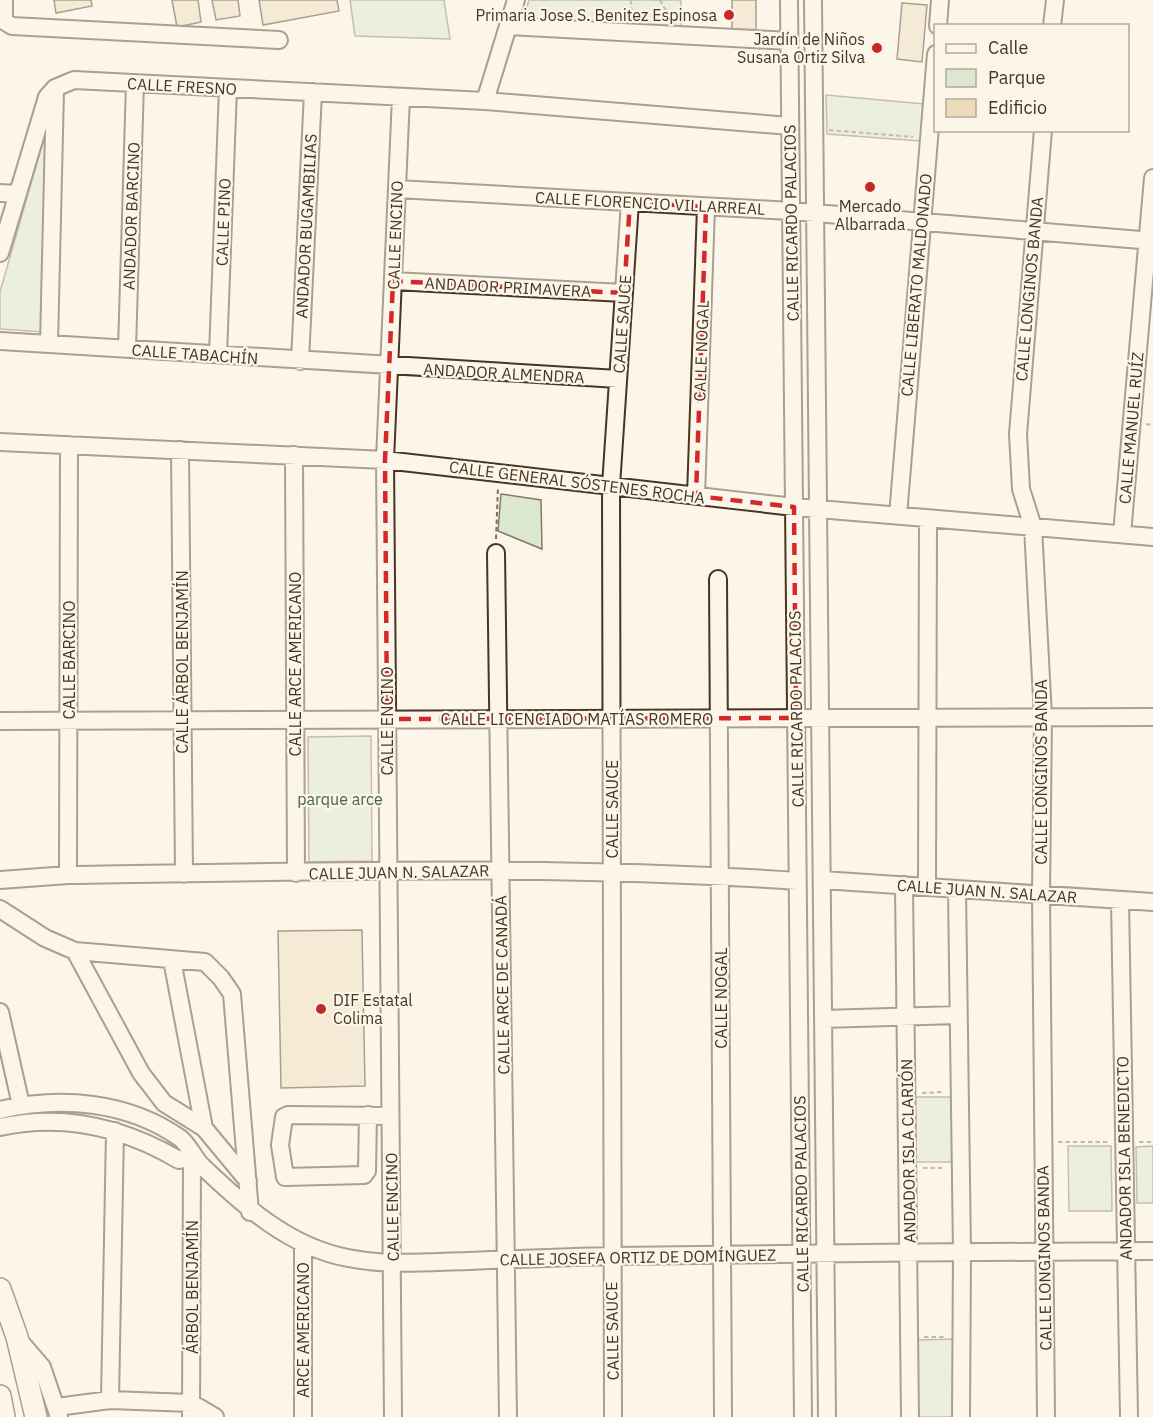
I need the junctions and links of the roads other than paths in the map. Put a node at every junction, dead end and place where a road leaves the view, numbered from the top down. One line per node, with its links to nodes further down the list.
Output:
1 (4, 0): 10 (street)
2 (516, 0): 9 (street)
3 (789, 0): 11 (street, CALLE RICARDO PALACIOS)
4 (813, 0): 27 (street, CALLE RICARDO PALACIOS)
5 (940, 0): 7 (street)
6 (1055, 0): 8 (street)
7 (938, 24)
8 (1052, 24)
9 (508, 26): 11 (street); 18 (street)
10 (279, 40)
11 (790, 40): 19 (street, CALLE RICARDO PALACIOS)
12 (934, 75): 28 (street, CALLE LIBERATO MALDONADO)
13 (135, 83): 14 (street, CALLE FRESNO); 15 (street, CALLE FRESNO); 36 (street, ANDADOR BARCINO)
14 (55, 88): 23 (street); 35 (street)
15 (228, 88): 16 (street, CALLE FRESNO); 37 (street, CALLE PINO)
16 (313, 92): 17 (street, CALLE FRESNO); 38 (street, ANDADOR BUGAMBILIAS)
17 (401, 97): 18 (street, CALLE FRESNO); 22 (street, CALLE ENCINO)
18 (485, 101): 19 (street, CALLE FRESNO)
19 (790, 126): 26 (street, CALLE RICARDO PALACIOS)
20 (1043, 132): 29 (street, CALLE LONGINOS BANDA)
21 (1153, 177): 30 (street, CALLE MANUEL RUÍZ)
22 (397, 189): 24 (street, CALLE FLORENCIO VILLARREAL); 32 (street, CALLE ENCINO)
23 (8, 194): 31 (street)
24 (630, 202): 25 (street, CALLE FLORENCIO VILLARREAL); 33 (street, CALLE SAUCE)
25 (706, 207): 26 (street, CALLE FLORENCIO VILLARREAL); 47 (street, CALLE NOGAL)
26 (791, 212): 27 (street, CALLE FLORENCIO VILLARREAL); 48 (street, CALLE RICARDO PALACIOS)
27 (815, 214): 28 (street, CALLE FLORENCIO VILLARREAL); 49 (street, CALLE RICARDO PALACIOS)
28 (921, 222): 29 (street, CALLE FLORENCIO VILLARREAL); 50 (street, CALLE LIBERATO MALDONADO)
29 (1034, 232): 30 (street, CALLE FLORENCIO VILLARREAL); 52 (street, CALLE LONGINOS BANDA)
30 (1150, 241): 53 (street, CALLE MANUEL RUÍZ)
31 (0, 253)
32 (393, 281): 33 (street, ANDADOR PRIMAVERA); 39 (street, CALLE ENCINO)
33 (624, 293): 40 (street, CALLE SAUCE)
34 (0, 341): 35 (street, CALLE TABACHÍN)
35 (49, 344): 36 (street, CALLE TABACHÍN)
36 (127, 350): 37 (street, CALLE TABACHÍN)
37 (218, 355): 38 (street, CALLE TABACHÍN)
38 (300, 360): 39 (street, CALLE TABACHÍN)
39 (389, 366): 40 (street, ANDADOR ALMENDRA); 45 (street, CALLE ENCINO)
40 (618, 379): 46 (street, CALLE SAUCE)
41 (0, 442): 42 (street, CALLE GENERAL SÓSTENES ROCHA)
42 (69, 445): 43 (street, CALLE GENERAL SÓSTENES ROCHA); 65 (street, CALLE BARCINO)
43 (180, 450): 44 (street, CALLE GENERAL SÓSTENES ROCHA); 66 (street, CALLE ÁRBOL BENJAMÍN)
44 (294, 455): 45 (street, CALLE GENERAL SÓSTENES ROCHA); 67 (street, CALLE ARCE AMERICANO)
45 (385, 460): 46 (street, CALLE GENERAL SÓSTENES ROCHA); 68 (street, CALLE ENCINO)
46 (611, 486): 47 (street, CALLE GENERAL SÓSTENES ROCHA); 64 (street, CALLE SAUCE)
47 (696, 496): 48 (street, CALLE GENERAL SÓSTENES ROCHA)
48 (794, 507): 49 (street, CALLE GENERAL SÓSTENES ROCHA); 61 (street, CALLE RICARDO PALACIOS)
49 (818, 509): 50 (street, CALLE GENERAL SÓSTENES ROCHA); 62 (street, CALLE RICARDO PALACIOS)
50 (898, 516): 51 (street, CALLE GENERAL SÓSTENES ROCHA)
51 (928, 518): 52 (street, CALLE GENERAL SÓSTENES ROCHA); 57 (street)
52 (1033, 527): 53 (street, CALLE GENERAL SÓSTENES ROCHA); 58 (street, CALLE LONGINOS BANDA)
53 (1122, 534): 54 (street, CALLE GENERAL SÓSTENES ROCHA)
54 (1153, 537)
55 (496, 553): 63 (street, CALLE ARCE DE CANADÁ)
56 (718, 579): 60 (street, CALLE NOGAL)
57 (929, 717): 58 (street, CALLE LICENCIADO MATÍAS ROMERO); 62 (street, CALLE LICENCIADO MATÍAS ROMERO); 81 (street)
58 (1042, 717): 59 (street, CALLE LICENCIADO MATÍAS ROMERO); 83 (street, CALLE LONGINOS BANDA)
59 (1153, 717)
60 (719, 718): 61 (street, CALLE LICENCIADO MATÍAS ROMERO); 64 (street, CALLE LICENCIADO MATÍAS ROMERO); 76 (street, CALLE NOGAL)
61 (796, 718): 62 (street, CALLE LICENCIADO MATÍAS ROMERO); 78 (street, CALLE RICARDO PALACIOS)
62 (820, 718): 79 (street, CALLE RICARDO PALACIOS)
63 (498, 719): 64 (street, CALLE LICENCIADO MATÍAS ROMERO); 68 (street, CALLE LICENCIADO MATÍAS ROMERO); 70 (street, CALLE ARCE DE CANADÁ)
64 (612, 719): 71 (street, CALLE SAUCE)
65 (69, 720): 66 (street, CALLE LICENCIADO MATÍAS ROMERO); 69 (street, CALLE LICENCIADO MATÍAS ROMERO); 75 (street, CALLE BARCINO)
66 (183, 720): 67 (street, CALLE LICENCIADO MATÍAS ROMERO); 74 (street, CALLE ÁRBOL BENJAMÍN)
67 (295, 720): 68 (street, CALLE LICENCIADO MATÍAS ROMERO); 73 (street, CALLE ARCE AMERICANO)
68 (387, 720): 72 (street, CALLE ENCINO)
69 (0, 721)
70 (500, 870): 71 (street, CALLE JUAN N. SALAZAR); 72 (street, CALLE JUAN N. SALAZAR); 113 (street, CALLE ARCE DE CANADÁ)
71 (611, 871): 76 (street, CALLE JUAN N. SALAZAR); 112 (street, CALLE SAUCE)
72 (388, 872): 73 (street, CALLE JUAN N. SALAZAR); 96 (street, CALLE ENCINO)
73 (296, 873): 74 (street, CALLE JUAN N. SALAZAR)
74 (184, 874): 75 (street, CALLE JUAN N. SALAZAR)
75 (68, 875): 77 (street, CALLE JUAN N. SALAZAR)
76 (720, 875): 78 (street, CALLE JUAN N. SALAZAR); 111 (street, CALLE NOGAL)
77 (0, 880)
78 (798, 880): 109 (street, CALLE RICARDO PALACIOS)
79 (822, 880): 80 (street, CALLE JUAN N. SALAZAR); 92 (street, CALLE RICARDO PALACIOS)
80 (904, 885): 81 (street, CALLE JUAN N. SALAZAR); 91 (street, ANDADOR ISLA CLARIÓN)
81 (927, 887): 82 (street, CALLE JUAN N. SALAZAR)
82 (957, 889): 83 (street, CALLE JUAN N. SALAZAR); 90 (street)
83 (1041, 895): 84 (street, CALLE JUAN N. SALAZAR); 108 (street, CALLE LONGINOS BANDA)
84 (1120, 900): 85 (street, CALLE JUAN N. SALAZAR); 104 (street, ANDADOR ISLA BENEDICTO)
85 (1153, 902)
86 (0, 909): 87 (street)
87 (75, 951): 88 (street); 98 (street)
88 (172, 960): 98 (street); 101 (street)
89 (0, 1012): 93 (street)
90 (958, 1016): 91 (street); 107 (street)
91 (906, 1018): 92 (street); 106 (street, ANDADOR ISLA CLARIÓN)
92 (823, 1019): 110 (street, CALLE RICARDO PALACIOS)
93 (21, 1105): 94 (street, CALLE JOSEFA ORTIZ DE DOMÍNGUEZ); 100 (street, CALLE JOSEFA ORTIZ DE DOMÍNGUEZ)
94 (0, 1110)
95 (368, 1115): 95 (street); 96 (street)
96 (390, 1116): 114 (street, CALLE ENCINO)
97 (0, 1127): 99 (street)
98 (204, 1128): 101 (street)
99 (115, 1131): 100 (street); 118 (street)
100 (192, 1157): 102 (street, CALLE JOSEFA ORTIZ DE DOMÍNGUEZ); 119 (street, ÁRBOL BENJAMÍN)
101 (248, 1181): 102 (street)
102 (250, 1212): 103 (street, CALLE JOSEFA ORTIZ DE DOMÍNGUEZ)
103 (303, 1244): 114 (street, CALLE JOSEFA ORTIZ DE DOMÍNGUEZ); 124 (street, ARCE AMERICANO)
104 (1125, 1251): 105 (street, CALLE JOSEFA ORTIZ DE DOMÍNGUEZ); 108 (street, CALLE JOSEFA ORTIZ DE DOMÍNGUEZ); 134 (street, ANDADOR ISLA BENEDICTO)
105 (1153, 1251)
106 (909, 1252): 107 (street, CALLE JOSEFA ORTIZ DE DOMÍNGUEZ); 110 (street, CALLE JOSEFA ORTIZ DE DOMÍNGUEZ); 131 (street, ANDADOR ISLA CLARIÓN)
107 (962, 1252): 108 (street, CALLE JOSEFA ORTIZ DE DOMÍNGUEZ); 132 (street)
108 (1044, 1252): 133 (street, CALLE LONGINOS BANDA)
109 (801, 1253): 110 (street, CALLE JOSEFA ORTIZ DE DOMÍNGUEZ); 111 (street, CALLE JOSEFA ORTIZ DE DOMÍNGUEZ); 129 (street, CALLE RICARDO PALACIOS)
110 (825, 1253): 130 (street, CALLE RICARDO PALACIOS)
111 (722, 1255): 112 (street, CALLE JOSEFA ORTIZ DE DOMÍNGUEZ); 128 (street, CALLE NOGAL)
112 (612, 1256): 113 (street, CALLE JOSEFA ORTIZ DE DOMÍNGUEZ); 127 (street, CALLE SAUCE)
113 (506, 1259): 114 (street, CALLE JOSEFA ORTIZ DE DOMÍNGUEZ); 126 (street, CALLE ARCE DE CANADÁ)
114 (393, 1264): 125 (street, CALLE ENCINO)
115 (0, 1289): 116 (main road)
116 (17, 1337): 120 (street); 122 (main road)
117 (0, 1396): 121 (main road)
118 (110, 1400): 119 (street); 120 (street)
119 (191, 1410): 123 (street)
120 (58, 1412)
121 (4, 1417)
122 (36, 1417)
123 (214, 1417)
124 (303, 1417)
125 (393, 1417)
126 (508, 1417)
127 (613, 1417)
128 (723, 1417)
129 (803, 1417)
130 (826, 1417)
131 (910, 1417)
132 (961, 1417)
133 (1046, 1417)
134 (1129, 1417)

